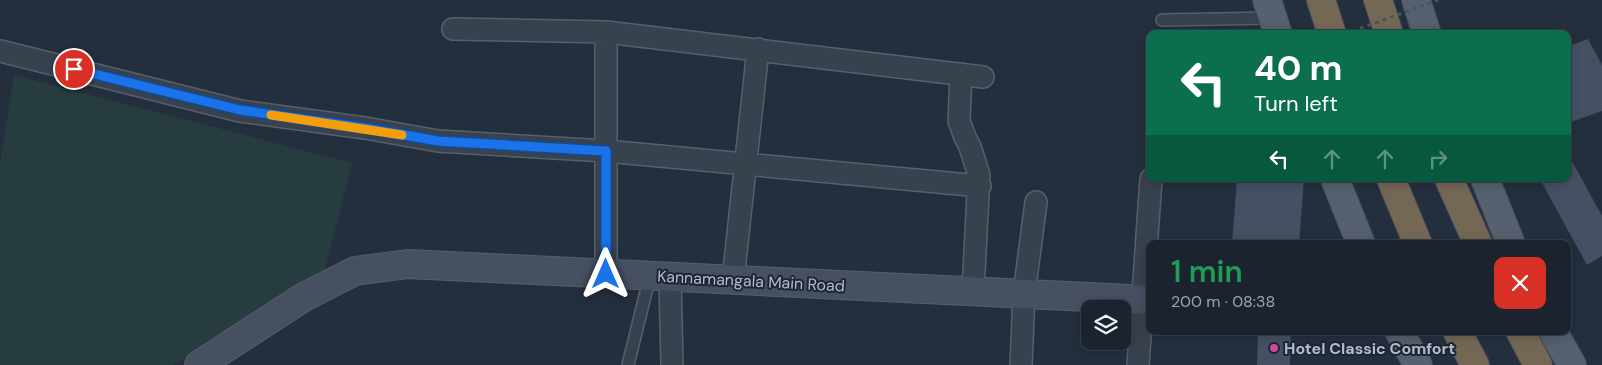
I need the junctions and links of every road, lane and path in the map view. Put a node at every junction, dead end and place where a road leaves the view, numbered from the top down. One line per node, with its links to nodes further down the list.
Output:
1 (1321, 0): 8 (highway)
2 (1378, 0): 10 (highway)
3 (1416, 0): 11 (main road)
4 (1438, 0): 9 (path, bridge)
5 (1272, 17): 6 (lane)
6 (1162, 20)
7 (454, 29): 12 (street)
8 (1331, 30)
9 (1356, 30)
10 (1388, 30)
11 (1426, 30)
12 (606, 32): 13 (street); 17 (street)
13 (758, 49): 15 (street); 18 (street)
14 (0, 51): 17 (street)
15 (961, 74): 16 (street); 24 (street)
16 (982, 77)
17 (606, 151): 18 (street); 31 (street)
18 (745, 165): 24 (street); 33 (street)
19 (1151, 182): 26 (street)
20 (1336, 182): 27 (main road)
21 (1392, 182): 28 (highway)
22 (1450, 182): 29 (highway)
23 (1486, 182): 30 (main road)
24 (980, 186): 34 (street)
25 (1036, 202): 35 (street)
26 (1148, 240)
27 (1359, 240)
28 (1416, 240)
29 (1476, 240)
30 (1510, 240)
31 (606, 274): 32 (main road, Kannamangala Main Road); 41 (main road, Kannamangala Main Road)
32 (660, 277): 33 (main road, Kannamangala Main Road); 42 (lane); 43 (street)
33 (733, 280): 34 (main road, Kannamangala Main Road)
34 (973, 292): 35 (main road, Kannamangala Main Road)
35 (1024, 294): 36 (main road, Kannamangala Main Road); 44 (street)
36 (1146, 299): 45 (street)
37 (1402, 335): 46 (main road)
38 (1459, 335): 47 (highway)
39 (1522, 335): 48 (highway)
40 (1555, 335): 49 (main road)
41 (200, 365)
42 (628, 365)
43 (672, 365)
44 (1021, 365)
45 (1138, 365)
46 (1418, 365)
47 (1475, 365)
48 (1538, 365)
49 (1572, 365)

